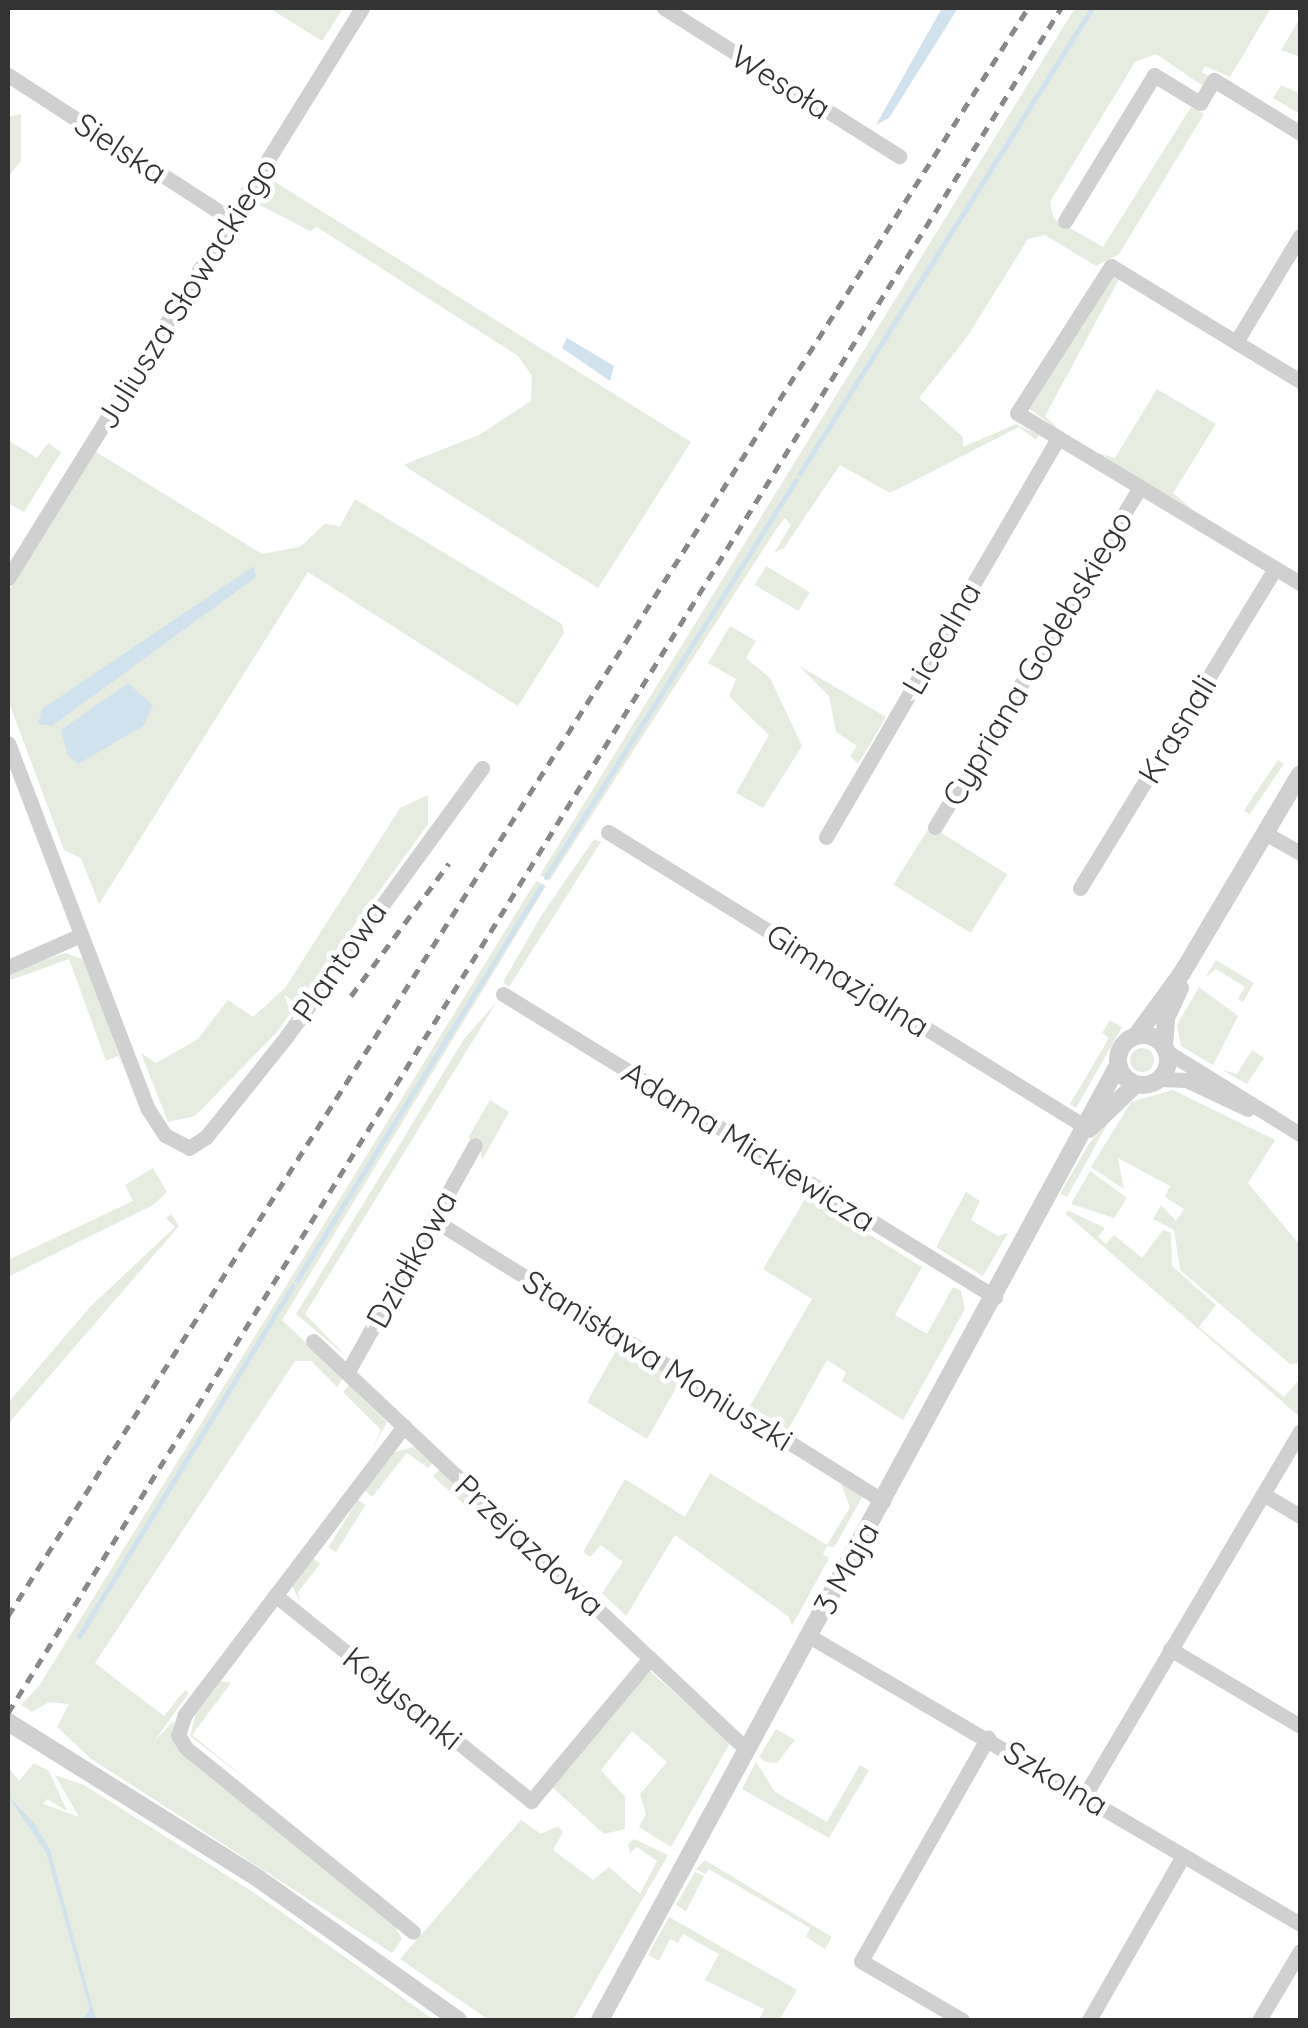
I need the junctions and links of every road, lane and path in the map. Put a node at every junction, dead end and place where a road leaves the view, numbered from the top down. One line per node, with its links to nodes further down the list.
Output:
1 (362, 8): 6 (street, Juliusza Słowackiego)
2 (664, 8): 5 (street, Wesoła)
3 (8, 75): 6 (street, Sielska)
4 (1300, 133): 7 (street)
5 (899, 156)
6 (234, 221): 14 (street, Juliusza Słowackiego)
7 (1065, 221)
8 (1300, 236): 9 (street)
9 (1236, 342): 10 (street); 11 (street)
10 (1300, 381)
11 (1057, 440): 12 (street); 22 (street, Licealna)
12 (1139, 489): 13 (street); 19 (street, Cypriana Godebskiego)
13 (1275, 569): 15 (street); 24 (street, Krasnali)
14 (8, 578)
15 (1300, 584)
16 (8, 744): 25 (street)
17 (482, 768): 25 (street, Plantowa)
18 (1300, 774): 21 (street)
19 (935, 827)
20 (608, 832): 35 (street, Gimnazjalna)
21 (1265, 833): 23 (street); 27 (street)
22 (826, 837)
23 (1300, 853)
24 (1080, 888)
25 (81, 935): 26 (street)
26 (8, 967)
27 (1182, 972): 29 (street); 30 (street)
28 (503, 994): 39 (street, Adama Mickiewicza)
29 (1136, 1036): 30 (street); 31 (street)
30 (1165, 1049): 32 (street); 34 (street)
31 (1118, 1066): 33 (street); 35 (street, 3 Maja)
32 (1158, 1079): 33 (street); 34 (street)
33 (1136, 1084): 35 (street, 3 Maja)
34 (1266, 1114): 36 (street)
35 (1089, 1129): 39 (street, 3 Maja)
36 (1300, 1134)
37 (475, 1145): 38 (street, Działkowa)
38 (434, 1220): 41 (street, Działkowa); 45 (street, Stanisława Moniuszki)
39 (995, 1296): 45 (street, 3 Maja)
40 (313, 1341): 41 (street, Przejazdowa)
41 (347, 1373): 42 (street, Przejazdowa)
42 (404, 1426): 47 (street); 50 (street, Przejazdowa)
43 (1300, 1432): 44 (street)
44 (1263, 1494): 46 (street); 49 (street)
45 (883, 1501): 48 (street, 3 Maja)
46 (1300, 1516)
47 (275, 1595): 50 (street, Kołysanki); 58 (street)
48 (809, 1636): 53 (street, Szkolna); 54 (street, 3 Maja)
49 (1170, 1649): 52 (street); 55 (street)
50 (650, 1658): 54 (street, Przejazdowa)
51 (8, 1722): 61 (street)
52 (1300, 1726)
53 (988, 1737): 55 (street, Szkolna); 62 (street)
54 (746, 1749): 60 (street, 3 Maja)
55 (1084, 1795): 56 (street, Szkolna)
56 (1183, 1856): 57 (street, Szkolna); 63 (street)
57 (1300, 1924)
58 (413, 1932)
59 (1300, 1952): 64 (street)
60 (599, 2016)
61 (458, 2020)
62 (962, 2020)
63 (1089, 2020)
64 (1259, 2020)

